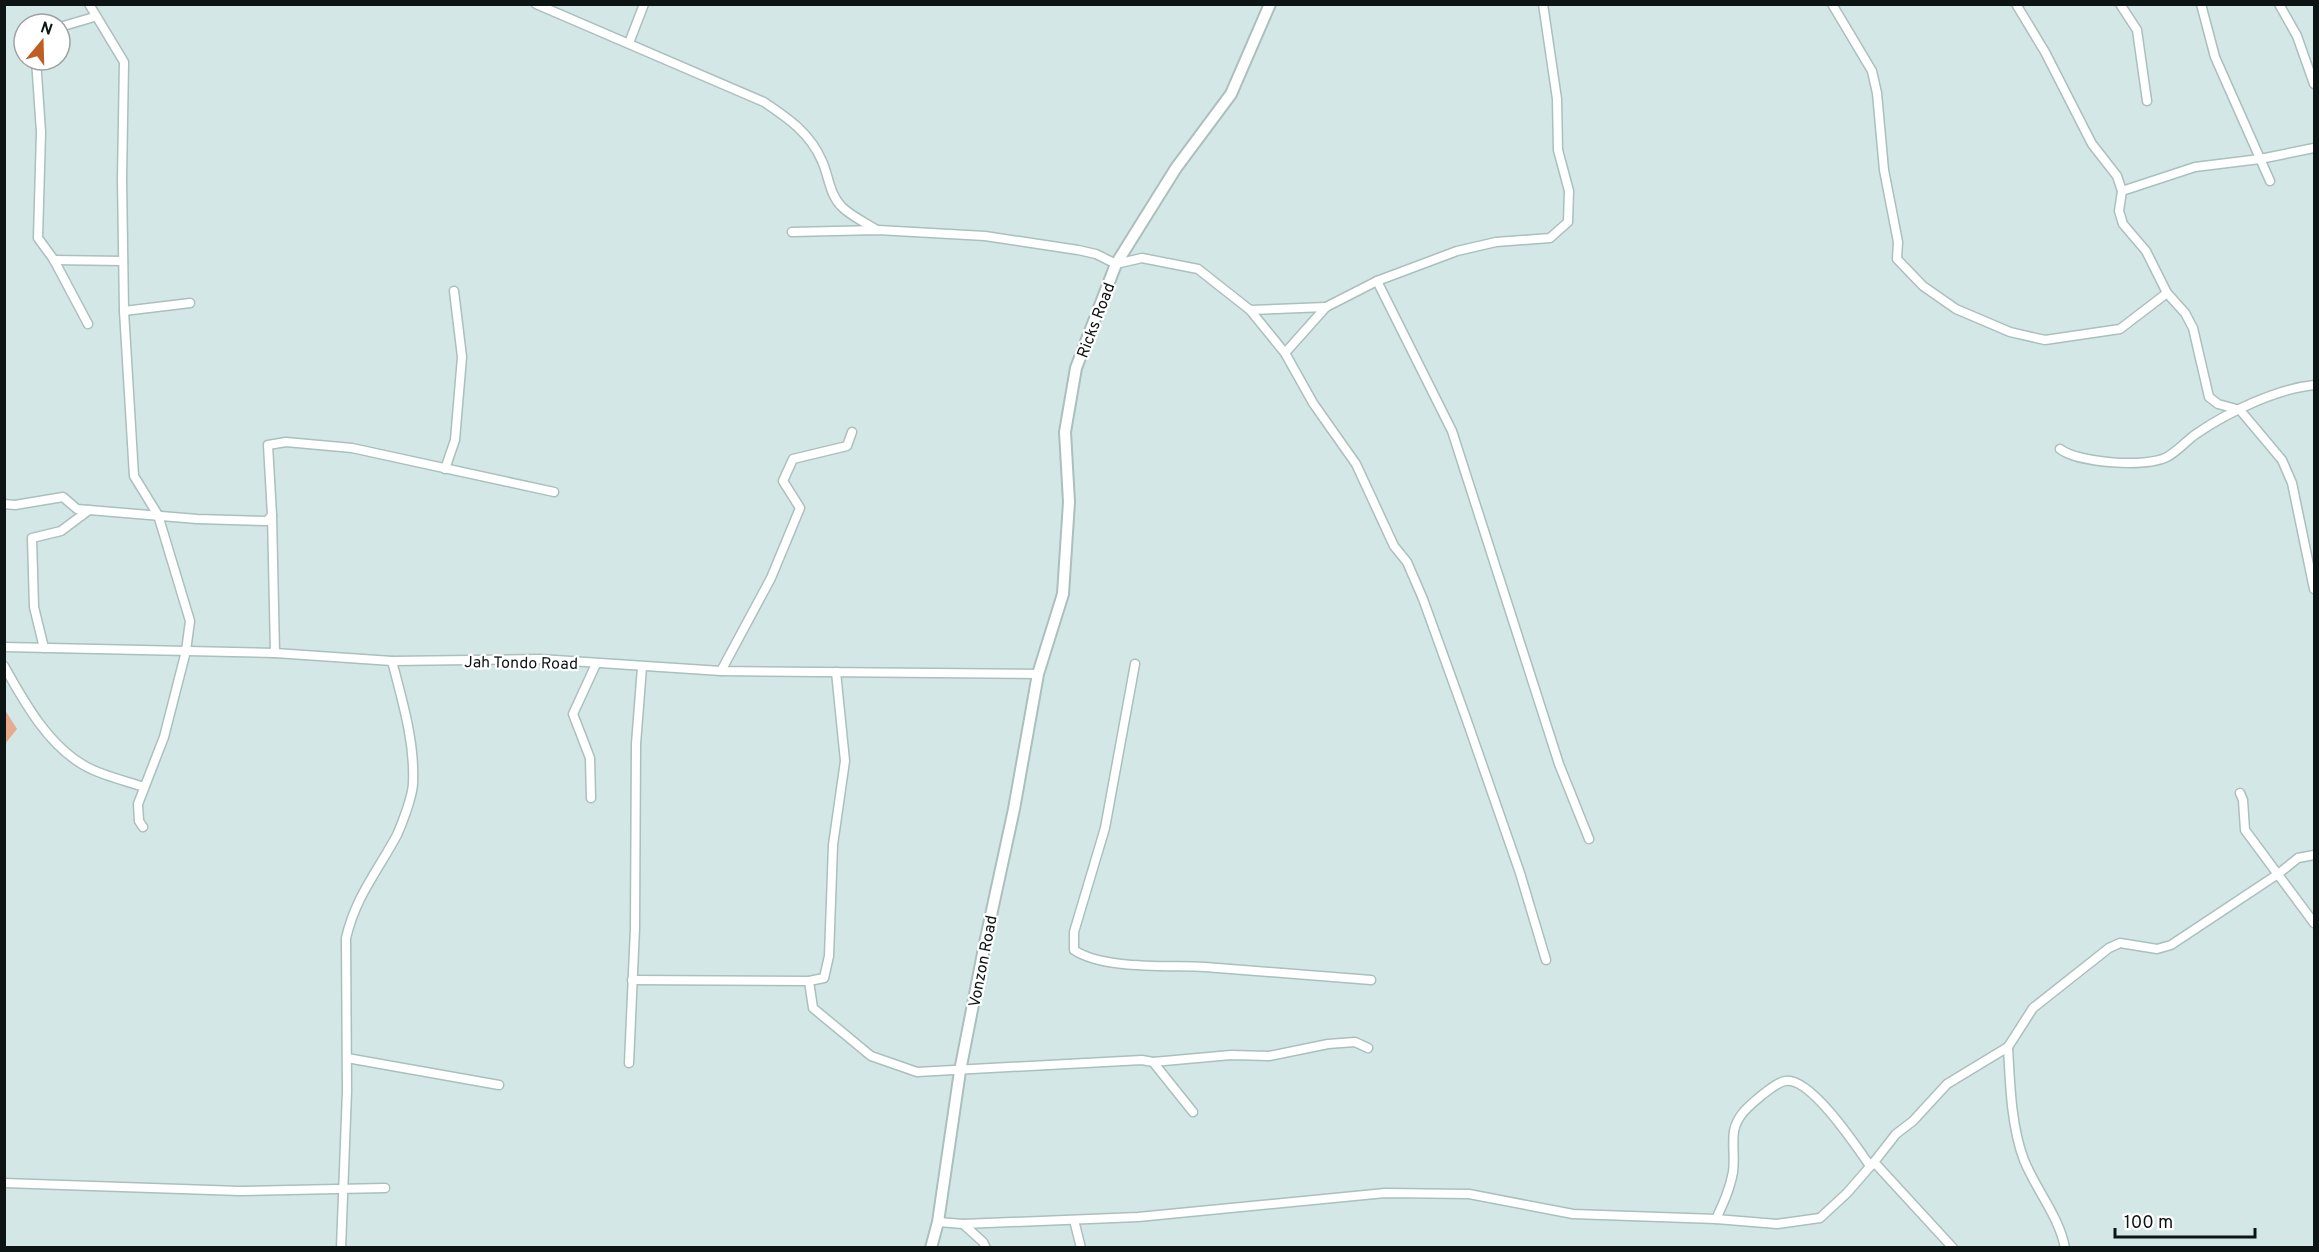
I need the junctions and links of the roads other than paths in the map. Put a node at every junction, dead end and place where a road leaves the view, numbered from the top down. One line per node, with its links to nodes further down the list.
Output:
1 (89, 4): 11 (street)
2 (536, 4): 13 (street)
3 (644, 4): 13 (street)
4 (1270, 4): 25 (street, Ricks Road)
5 (1543, 4): 26 (street)
6 (1832, 4): 28 (street)
7 (2016, 4): 20 (street)
8 (2120, 4): 16 (street)
9 (2201, 4): 18 (street)
10 (2279, 4): 15 (street)
11 (94, 17): 12 (street); 24 (street)
12 (72, 23)
13 (629, 43): 21 (street)
14 (37, 72): 23 (street)
15 (2314, 84)
16 (2147, 101)
17 (2314, 148): 18 (street)
18 (2260, 159): 19 (street); 20 (street)
19 (2270, 181)
20 (2122, 191): 28 (street)
21 (878, 231): 22 (street); 25 (street)
22 (792, 232)
23 (54, 260): 24 (street); 33 (street)
24 (123, 261): 31 (street)
25 (1116, 264): 32 (street); 57 (street, Ricks Road)
26 (1377, 282): 30 (street); 62 (street)
27 (454, 291): 39 (street)
28 (2167, 293): 36 (street)
29 (189, 303): 31 (street)
30 (1326, 307): 32 (street); 34 (street)
31 (124, 310): 43 (street)
32 (1250, 310): 34 (street)
33 (88, 324)
34 (1286, 353): 66 (street)
35 (2314, 385): 36 (street)
36 (2240, 410): 38 (street); 45 (street)
37 (852, 432): 55 (street)
38 (2060, 449)
39 (445, 469): 40 (street); 44 (street)
40 (554, 492)
41 (4, 504): 42 (street)
42 (89, 510): 43 (street); 47 (street)
43 (158, 515): 44 (street); 48 (street)
44 (272, 515): 49 (street)
45 (2314, 589)
46 (4, 647): 47 (street, Jah Tondo Road)
47 (44, 648): 48 (street, Jah Tondo Road)
48 (186, 651): 49 (street, Jah Tondo Road); 58 (street)
49 (275, 653): 50 (street, Jah Tondo Road)
50 (392, 660): 51 (street, Jah Tondo Road); 72 (street)
51 (596, 664): 54 (street, Jah Tondo Road); 60 (street)
52 (1135, 664): 68 (street)
53 (4, 666): 58 (street)
54 (642, 667): 55 (street, Jah Tondo Road); 67 (street)
55 (721, 671): 56 (street, Jah Tondo Road)
56 (836, 672): 57 (street, Jah Tondo Road); 69 (street)
57 (1038, 674): 75 (street, Vonzon Road)
58 (144, 788): 61 (street)
59 (2240, 793): 64 (street)
60 (591, 798)
61 (143, 827)
62 (1589, 839)
63 (2314, 855): 64 (street)
64 (2278, 874): 65 (street); 70 (street)
65 (2314, 923)
66 (1546, 960)
67 (632, 980): 69 (street); 74 (street)
68 (1371, 980)
69 (809, 981): 75 (street)
70 (2008, 1047): 78 (street); 91 (street)
71 (1368, 1048): 73 (street)
72 (347, 1058): 76 (street); 80 (street)
73 (1153, 1062): 75 (street); 77 (street)
74 (629, 1063)
75 (960, 1071): 84 (street, Vonzon Road)
76 (499, 1085)
77 (1193, 1112)
78 (1872, 1164): 82 (street); 82 (street); 90 (street)
79 (4, 1183): 80 (street)
80 (343, 1188): 81 (street); 86 (street)
81 (385, 1188)
82 (1716, 1219): 83 (street)
83 (1074, 1220): 85 (street); 89 (street)
84 (938, 1222): 85 (street); 87 (street, Vonzon Road)
85 (963, 1224): 88 (street)
86 (341, 1248)
87 (931, 1248)
88 (986, 1248)
89 (1081, 1248)
90 (1953, 1248)
91 (2066, 1248)

